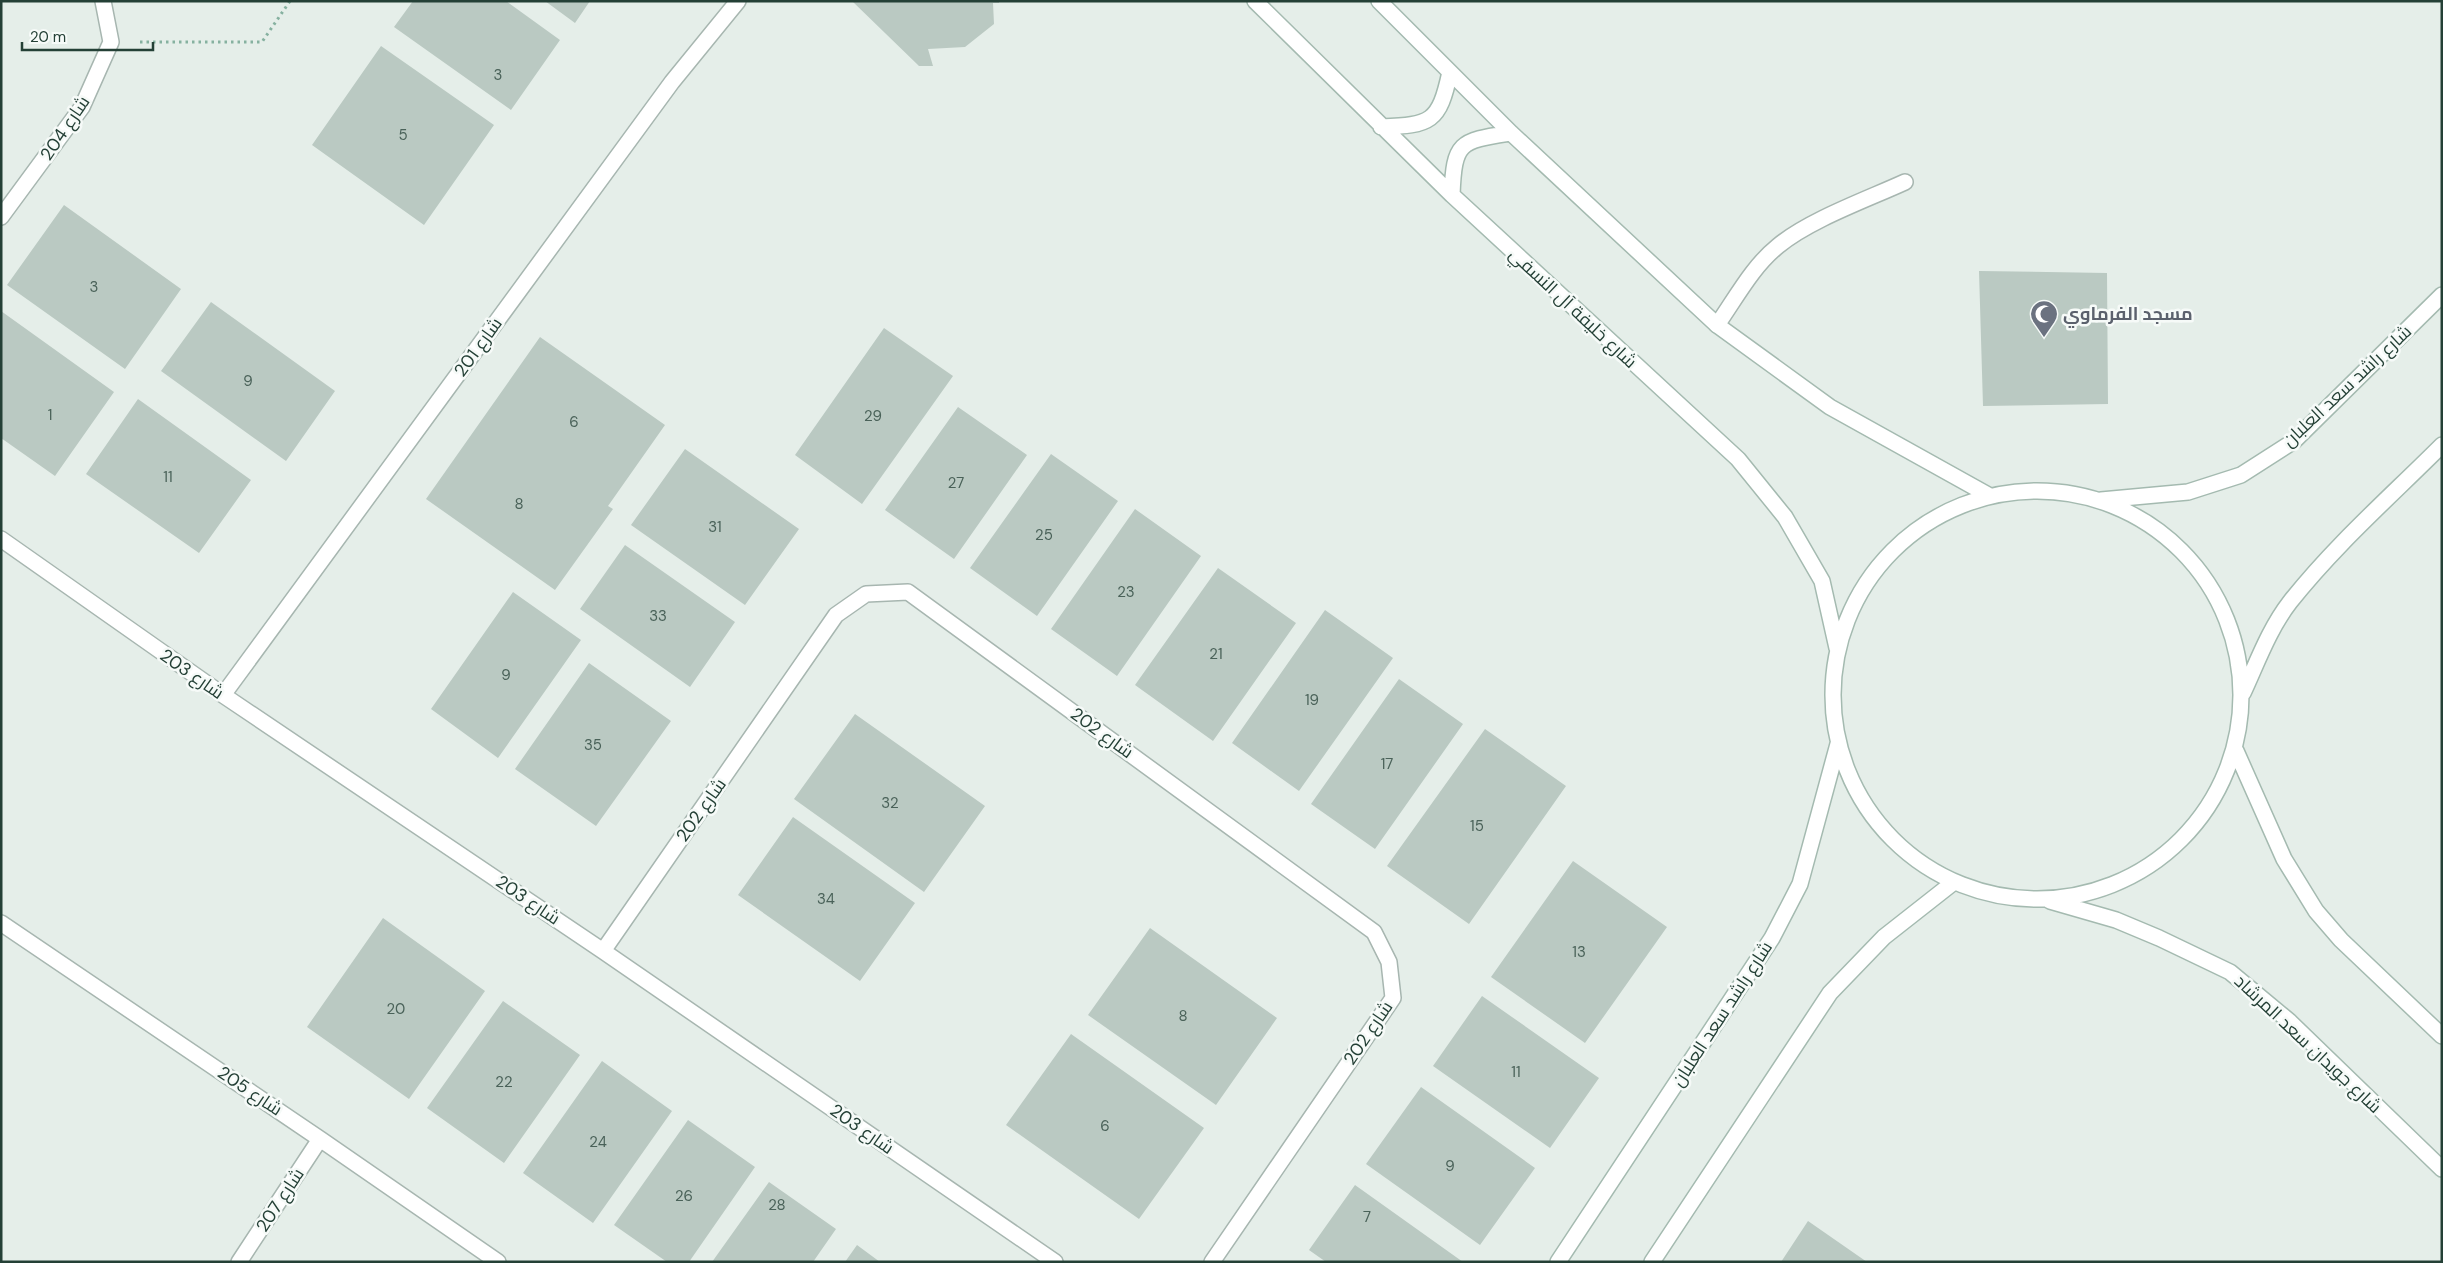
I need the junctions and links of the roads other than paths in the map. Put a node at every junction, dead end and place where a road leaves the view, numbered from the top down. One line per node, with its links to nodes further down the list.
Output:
1 (103, 1): 10 (street, شارع 204)
2 (738, 1): 19 (street, شارع 201)
3 (1255, 1): 6 (street, شارع خليفة آل النسفي)
4 (1379, 1): 5 (street)
5 (1450, 72): 6 (street); 7 (street)
6 (1381, 127): 9 (street, شارع خليفة آل النسفي)
7 (1511, 133): 9 (street); 12 (street)
8 (1906, 182): 12 (street)
9 (1452, 195): 17 (street, شارع خليفة آل النسفي)
10 (1, 217)
11 (2442, 295): 15 (street, شارع راشد سعد العلبان)
12 (1717, 325): 14 (street)
13 (2442, 445): 18 (street)
14 (1990, 496): 15 (street); 17 (street)
15 (2101, 500): 18 (street)
16 (1, 539): 19 (street, شارع 203)
17 (1837, 649): 20 (street)
18 (2243, 693): 21 (street)
19 (222, 696): 25 (street, شارع 203)
20 (1838, 744): 22 (street); 33 (street, شارع راشد سعد العلبان)
21 (2236, 751): 23 (street); 26 (street)
22 (1954, 882): 23 (street); 34 (street)
23 (2047, 900): 28 (street, شارع جويدان سعد المرشاد)
24 (1, 924): 27 (street, شارع 205)
25 (603, 951): 31 (street, شارع 203); 32 (street, شارع 202)
26 (2442, 1036)
27 (320, 1138): 29 (street, شارع 207); 30 (street, شارع 205)
28 (2442, 1169)
29 (239, 1262)
30 (498, 1262)
31 (1055, 1262)
32 (1212, 1262)
33 (1558, 1262)
34 (1652, 1262)

